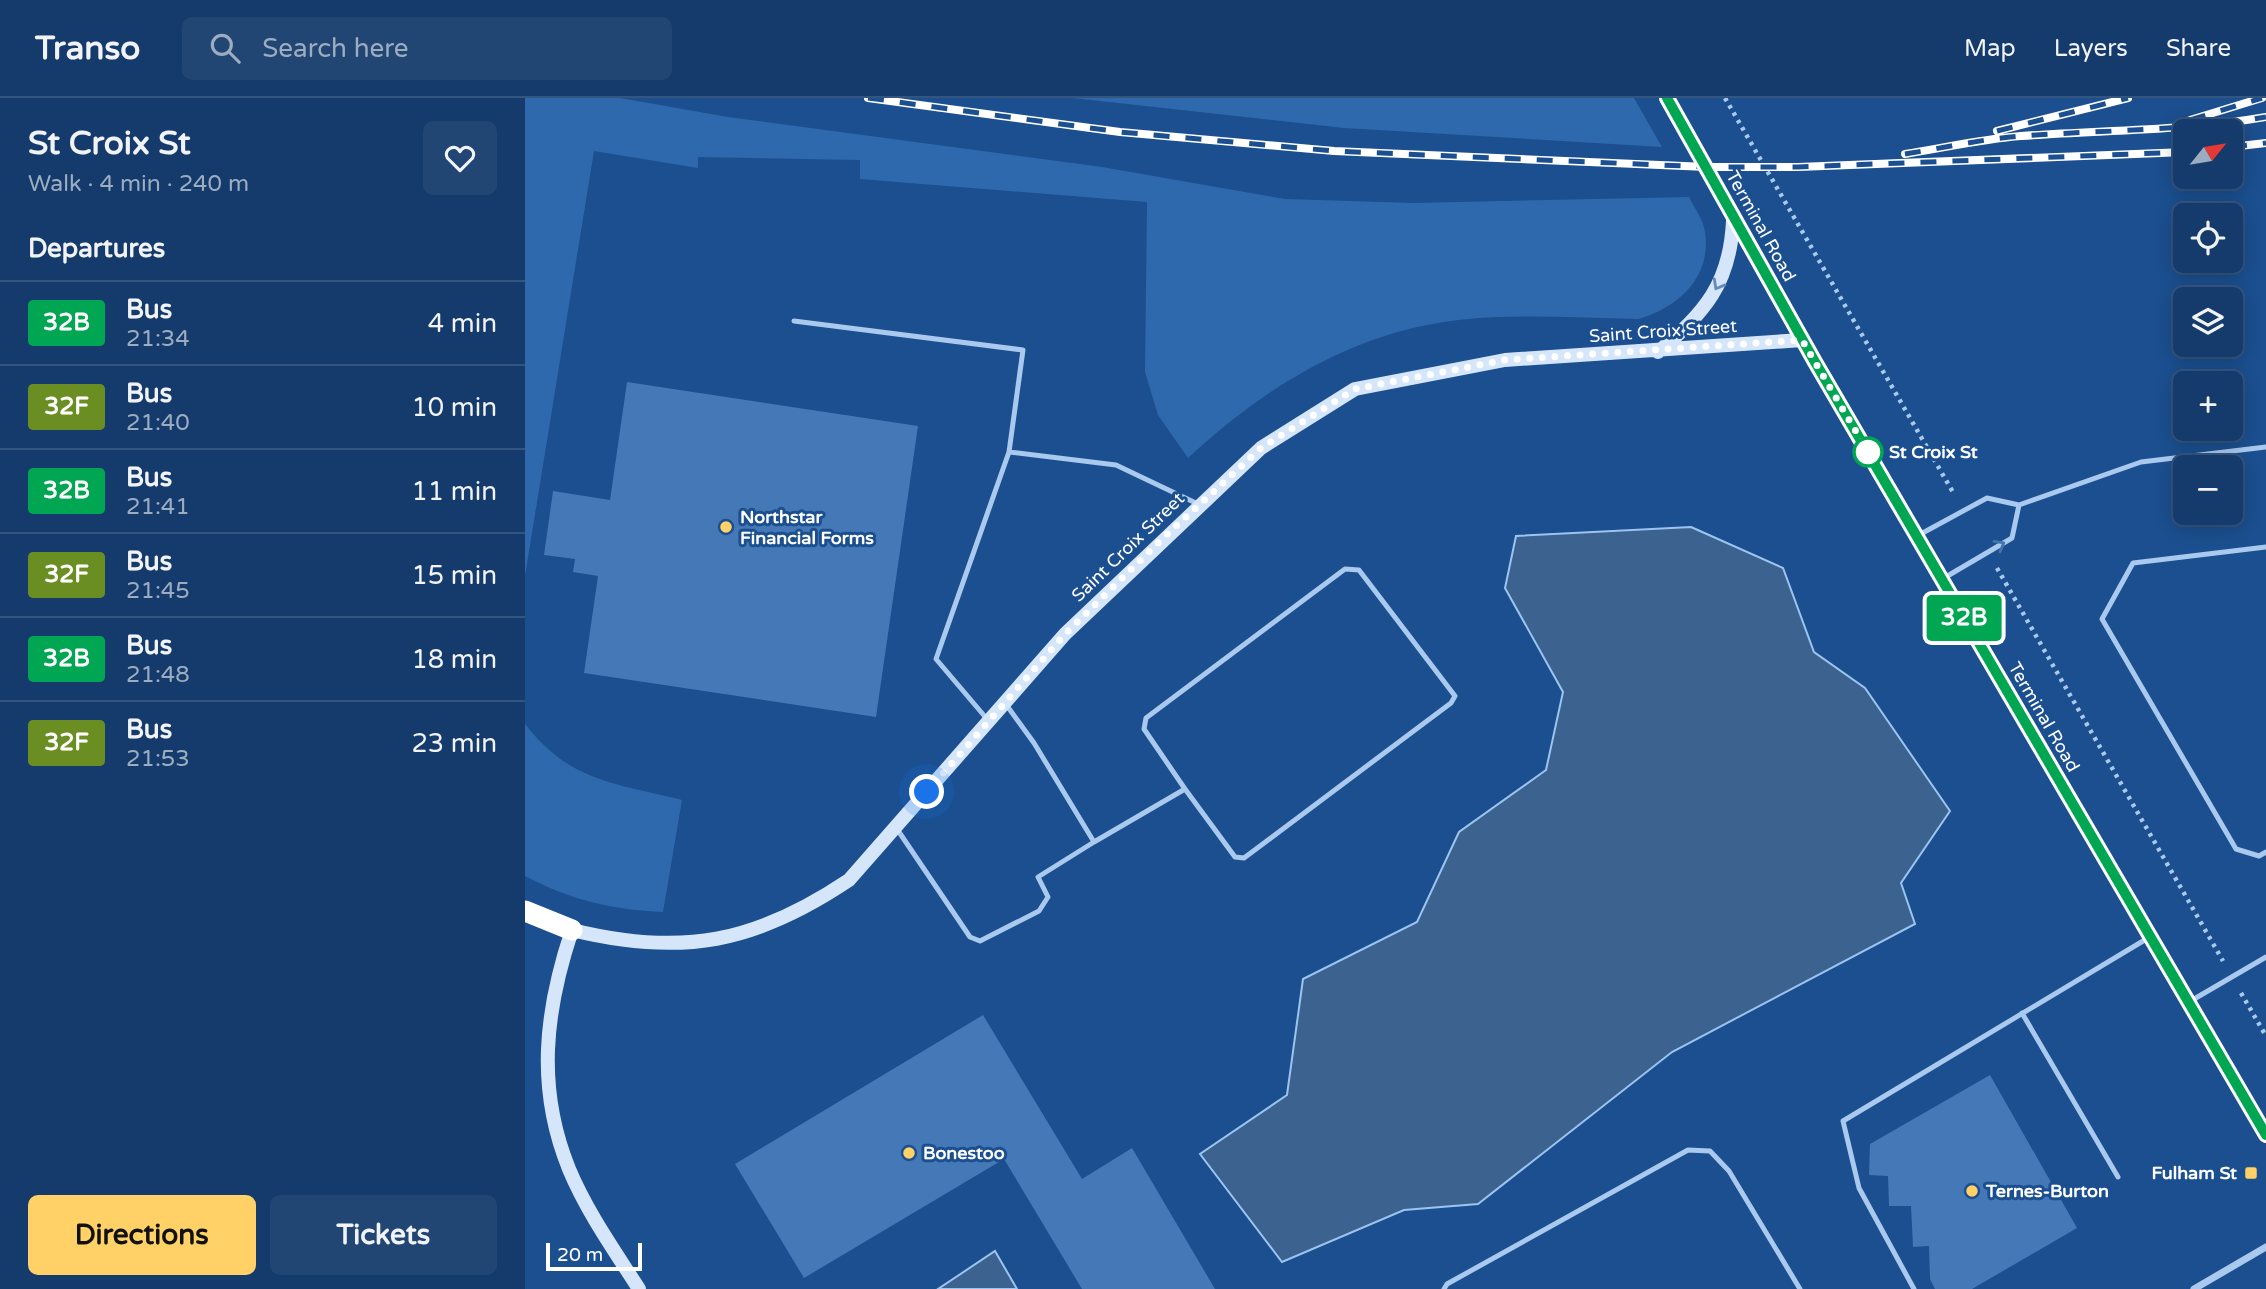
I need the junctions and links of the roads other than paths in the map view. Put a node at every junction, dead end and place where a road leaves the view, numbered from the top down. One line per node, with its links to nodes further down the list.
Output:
1 (1667, 98): 2 (street, Terminal Road)
2 (1733, 219): 4 (street, Terminal Road); 5 (street, one-way to 5)
3 (794, 321): 7 (lane)
4 (1802, 340): 5 (street, Saint Croix Street); 10 (street, Terminal Road)
5 (1658, 352): 8 (street, Saint Croix Street)
6 (2266, 447): 9 (lane)
7 (1009, 453): 8 (lane); 14 (lane)
8 (1200, 505): 13 (street, Saint Croix Street)
9 (2018, 505): 10 (lane); 12 (lane, one-way to 9)
10 (1917, 537): 12 (street, Terminal Road)
11 (2266, 547): 18 (lane)
12 (1942, 580): 21 (street, Terminal Road)
13 (1005, 703): 14 (street, Saint Croix Street); 17 (lane)
14 (989, 721): 16 (street, Saint Croix Street)
15 (1185, 789): 15 (lane); 17 (lane)
16 (896, 828): 17 (lane); 20 (street, Saint Croix Street)
17 (1094, 842)
18 (2266, 852)
19 (525, 911): 20 (highway)
20 (572, 930): 28 (street)
21 (2150, 936): 23 (street, Terminal Road); 24 (lane)
22 (2266, 957): 23 (lane)
23 (2189, 1002): 25 (street, Terminal Road)
24 (2022, 1013): 26 (lane); 31 (lane)
25 (2266, 1135)
26 (2118, 1177)
27 (2266, 1247): 32 (street)
28 (639, 1289)
29 (1444, 1289): 30 (lane)
30 (1800, 1289)
31 (1914, 1289)
32 (2194, 1289)

